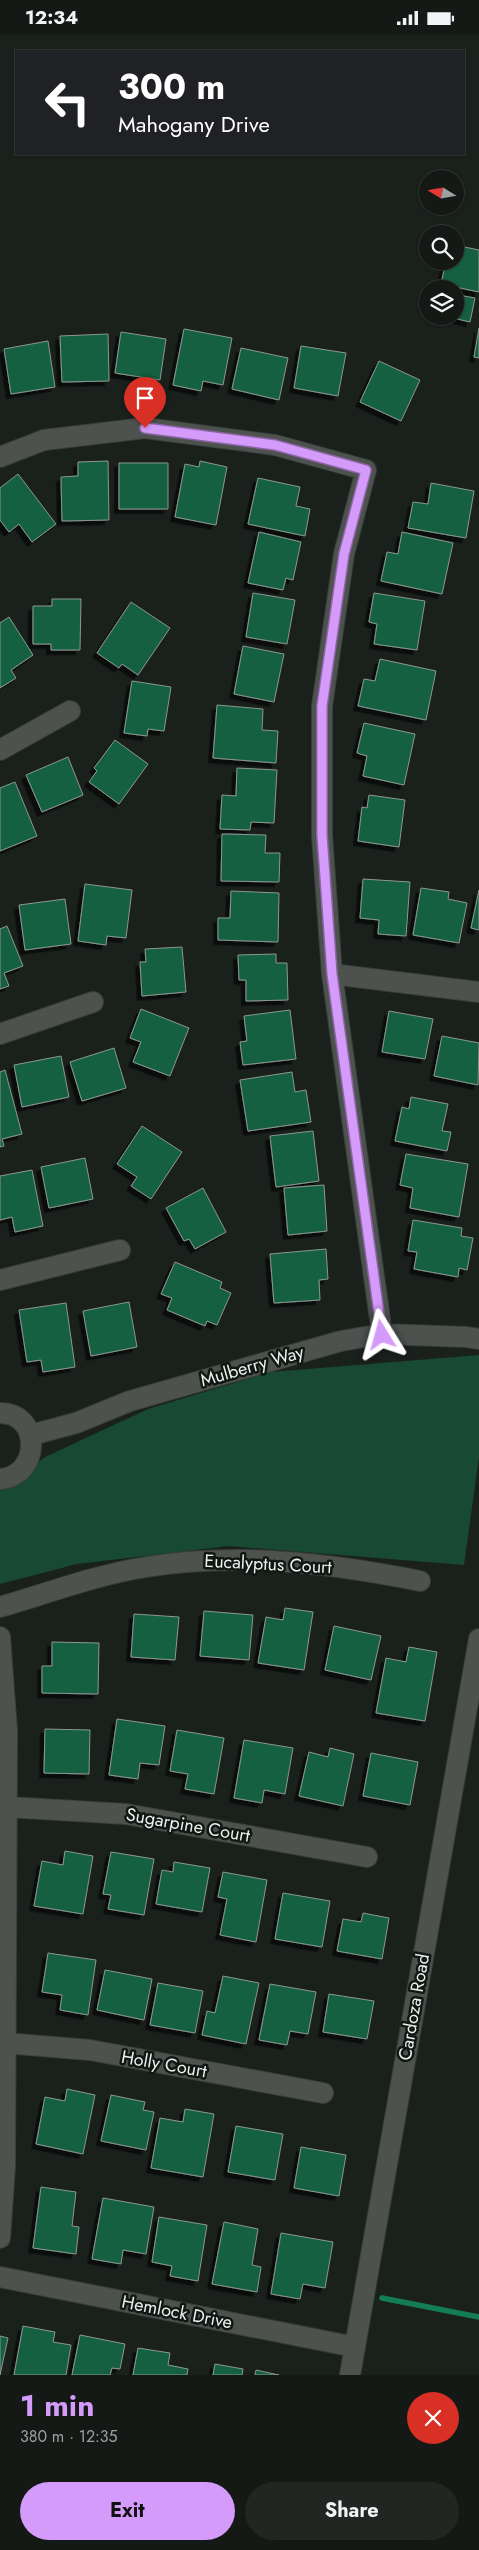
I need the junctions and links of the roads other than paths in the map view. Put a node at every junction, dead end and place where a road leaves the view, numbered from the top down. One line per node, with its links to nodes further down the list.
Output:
1 (0, 457): 4 (street)
2 (70, 711): 3 (street)
3 (0, 750)
4 (332, 974): 5 (street); 10 (street)
5 (479, 992)
6 (92, 1002): 7 (street)
7 (0, 1034)
8 (120, 1250): 9 (street)
9 (0, 1280)
10 (382, 1335): 11 (street, Mulberry Way); 13 (street, Mulberry Way)
11 (479, 1339)
12 (0, 1413): 13 (street)
13 (31, 1435): 14 (street)
14 (0, 1479)
15 (420, 1581): 16 (street, Eucalyptus Court)
16 (0, 1607)
17 (0, 1637): 19 (street)
18 (479, 1639): 25 (street, Cardoza Road)
19 (7, 1807): 20 (street, Sugarpine Court); 21 (street)
20 (367, 1857)
21 (5, 2043): 22 (street, Holly Court); 23 (street)
22 (322, 2093)
23 (0, 2238)
24 (0, 2277): 25 (street, Hemlock Drive)
25 (355, 2347): 26 (street, Cardoza Road)
26 (350, 2375)

